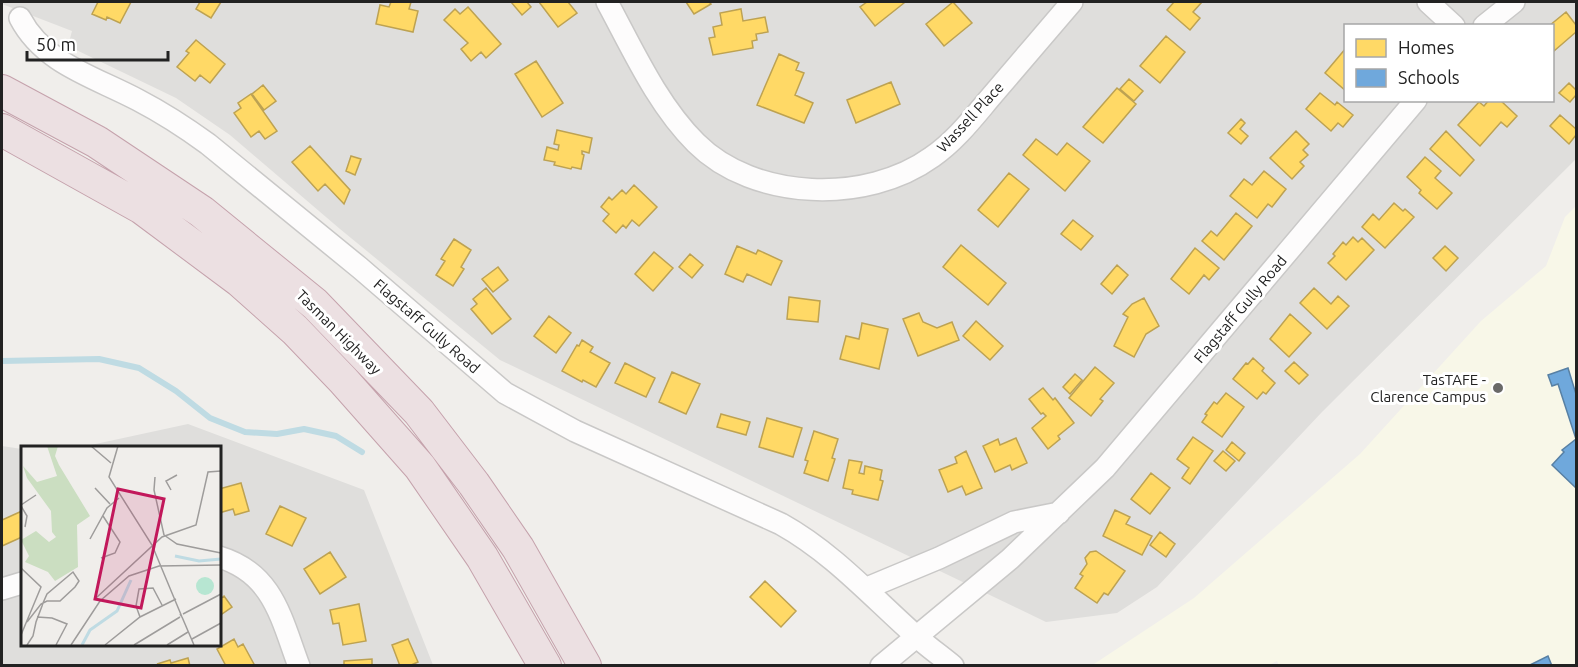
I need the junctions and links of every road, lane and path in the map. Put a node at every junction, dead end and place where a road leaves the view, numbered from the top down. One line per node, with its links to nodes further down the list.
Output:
1 (607, 2): 2 (street, Wassell Place)
2 (1072, 2)
3 (1428, 2): 6 (street)
4 (1514, 2): 7 (street)
5 (20, 18): 14 (street, Flagstaff Gully Road)
6 (1452, 24)
7 (1486, 24)
8 (2, 90): 19 (highway, Tasman Highway)
9 (1414, 102): 11 (street, Flagstaff Gully Road)
10 (2, 130): 18 (highway, Tasman Highway)
11 (1059, 513): 14 (street); 16 (street, Flagstaff Gully Road)
12 (220, 557): 17 (street)
13 (21, 583): 15 (street)
14 (867, 588): 16 (street, Flagstaff Gully Road)
15 (2, 590)
16 (917, 637): 20 (street); 21 (street)
17 (299, 666)
18 (545, 666)
19 (585, 666)
20 (881, 666)
21 (953, 666)

